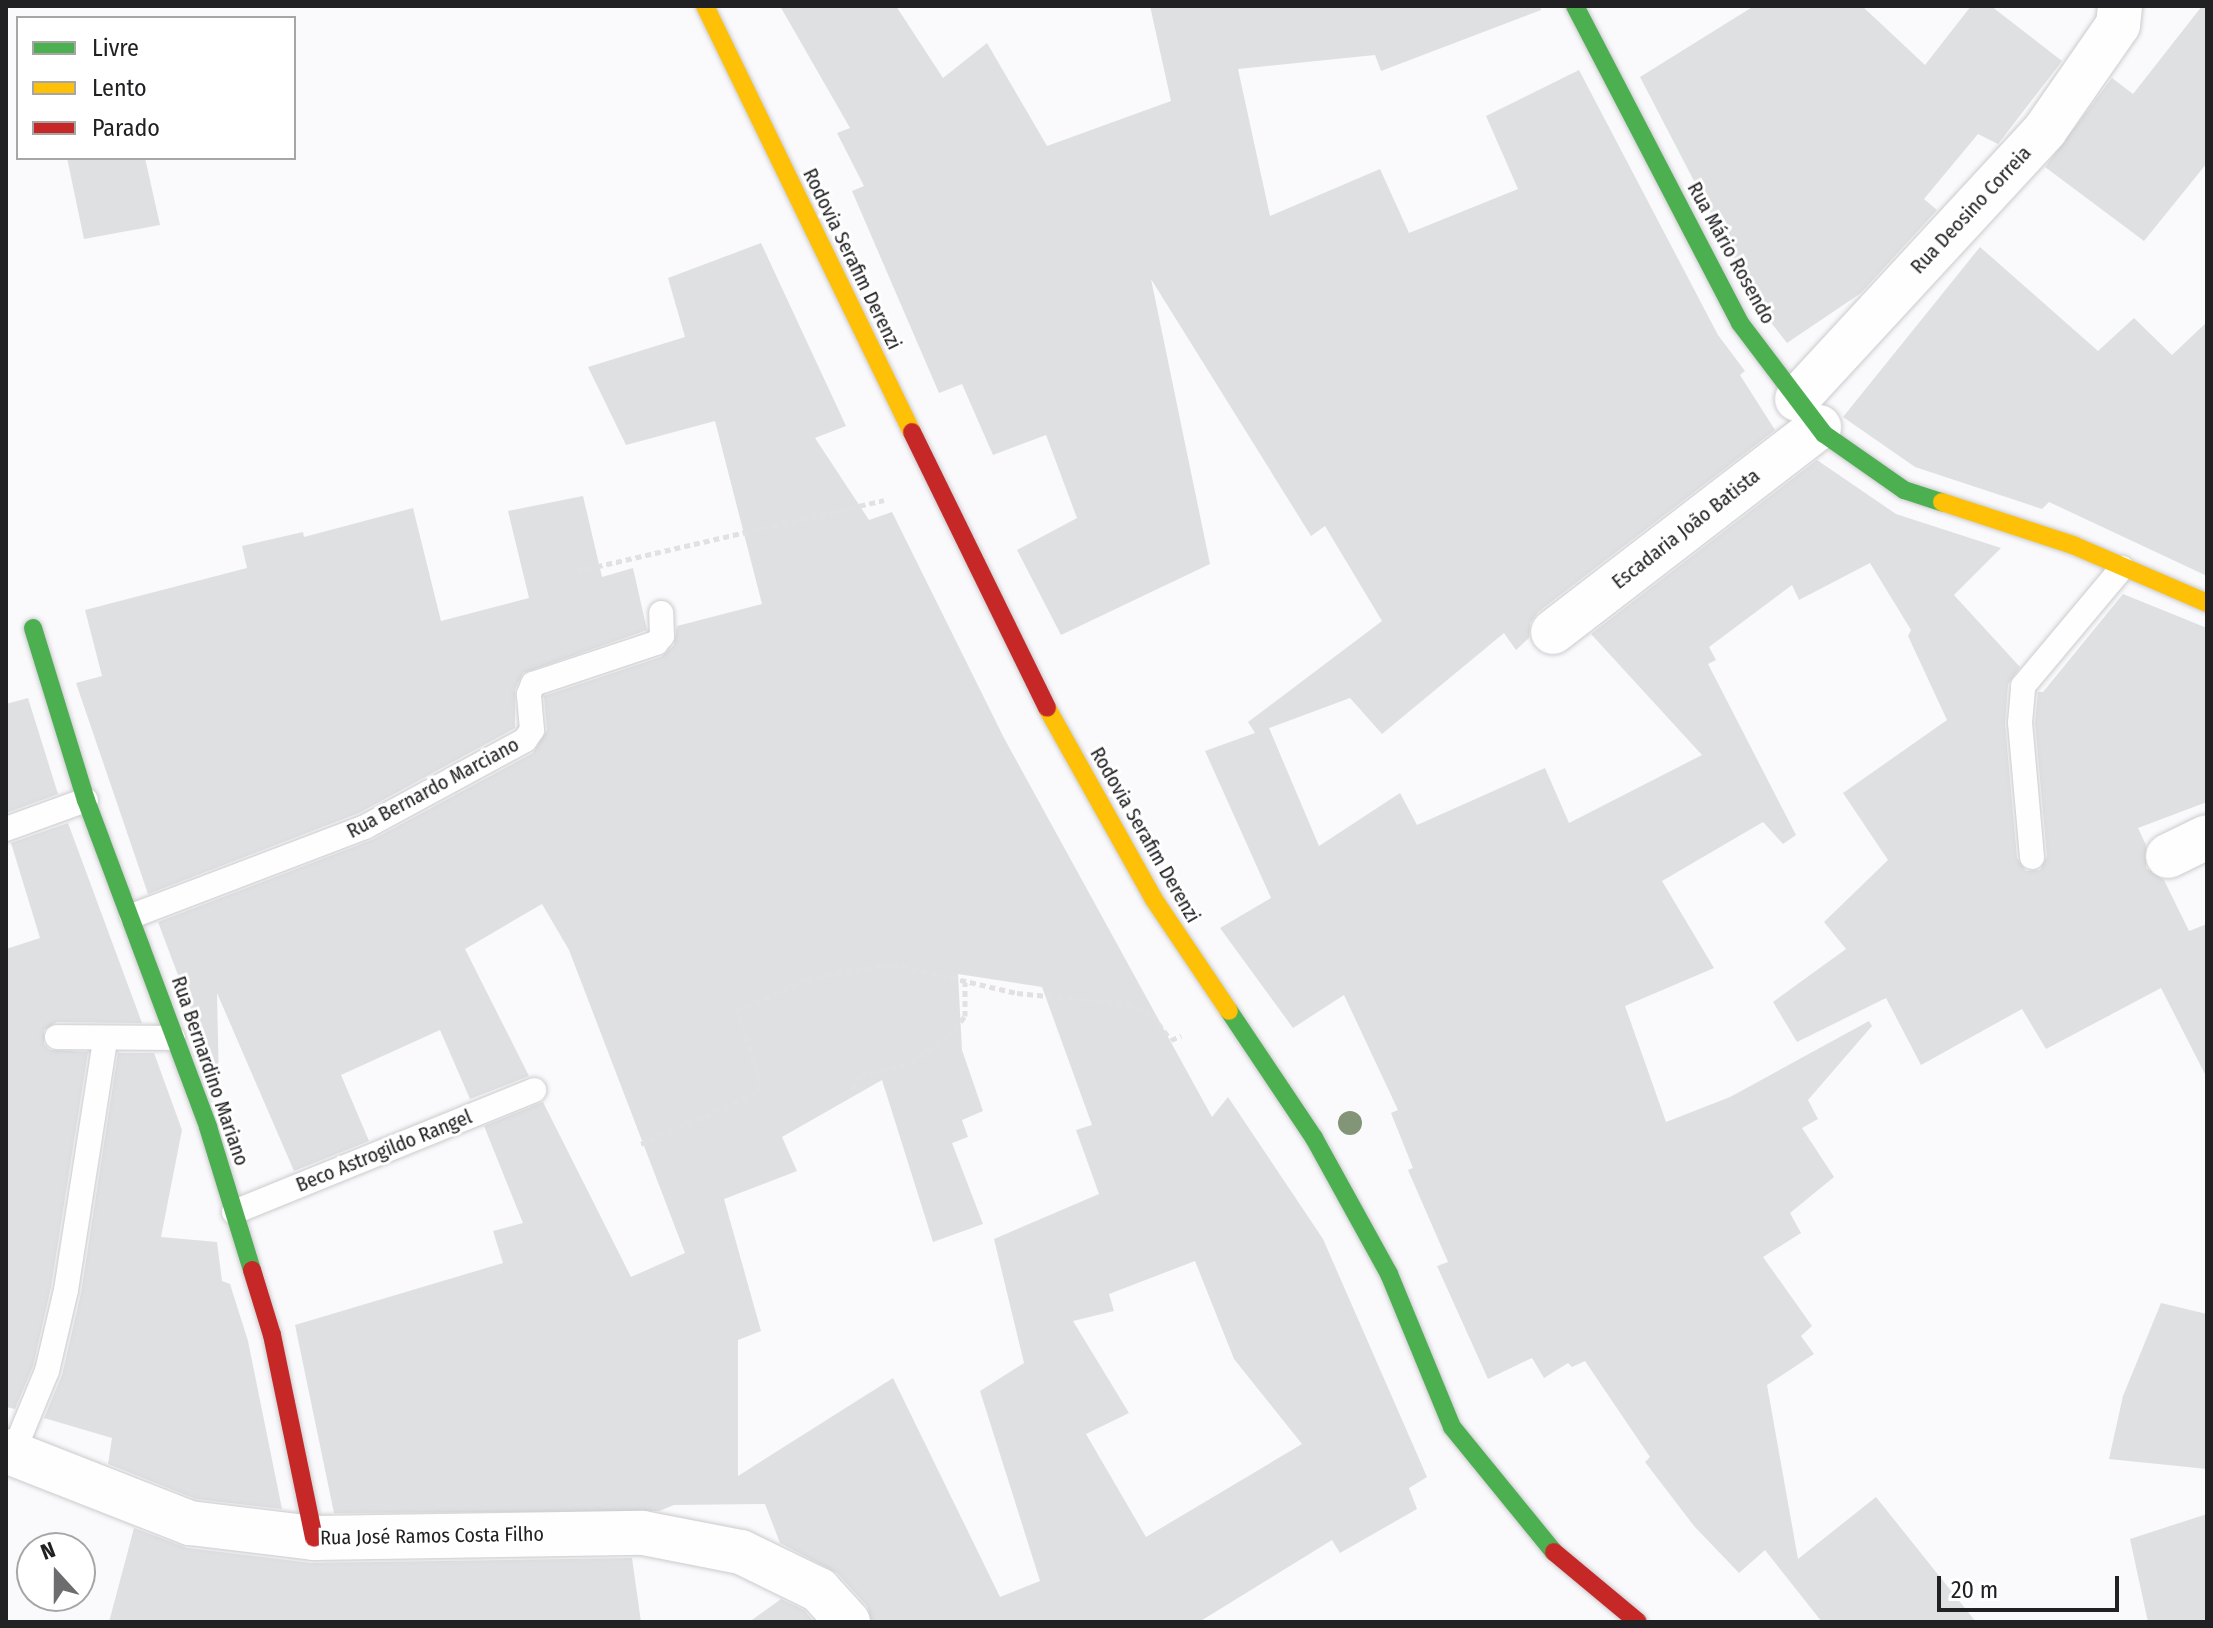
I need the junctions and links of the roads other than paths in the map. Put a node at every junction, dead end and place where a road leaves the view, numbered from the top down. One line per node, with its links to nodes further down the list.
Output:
1 (705, 6): 24 (street, Rodovia Serafim Derenzi)
2 (1575, 6): 4 (street, Rua Mário Rosendo)
3 (2120, 6): 4 (street, Rua Deosino Correia)
4 (1808, 413): 5 (street, Rua Mário Rosendo); 9 (street, Escadaria João Batista)
5 (2122, 568): 6 (street, Rua Mário Rosendo); 14 (lane)
6 (2207, 603)
7 (661, 613): 15 (lane, Rua Bernardo Marciano)
8 (33, 628): 10 (street, Rua Bernardino Mariano)
9 (1553, 632)
10 (86, 800): 11 (lane); 15 (street, Rua Bernardino Mariano)
11 (6, 829)
12 (2207, 837): 13 (street)
13 (2168, 856)
14 (2032, 857)
15 (132, 916): 17 (street, Rua Bernardino Mariano)
16 (57, 1037): 18 (lane)
17 (173, 1038): 18 (lane); 20 (street, Rua Bernardino Mariano)
18 (105, 1040): 21 (lane)
19 (534, 1090): 20 (lane, Beco Astrogildo Rangel)
20 (234, 1212): 22 (street, Rua Bernardino Mariano)
21 (9, 1452): 22 (street, Rua José Ramos Costa Filho)
22 (314, 1538): 23 (street, Rua José Ramos Costa Filho)
23 (848, 1622)
24 (1638, 1622)

